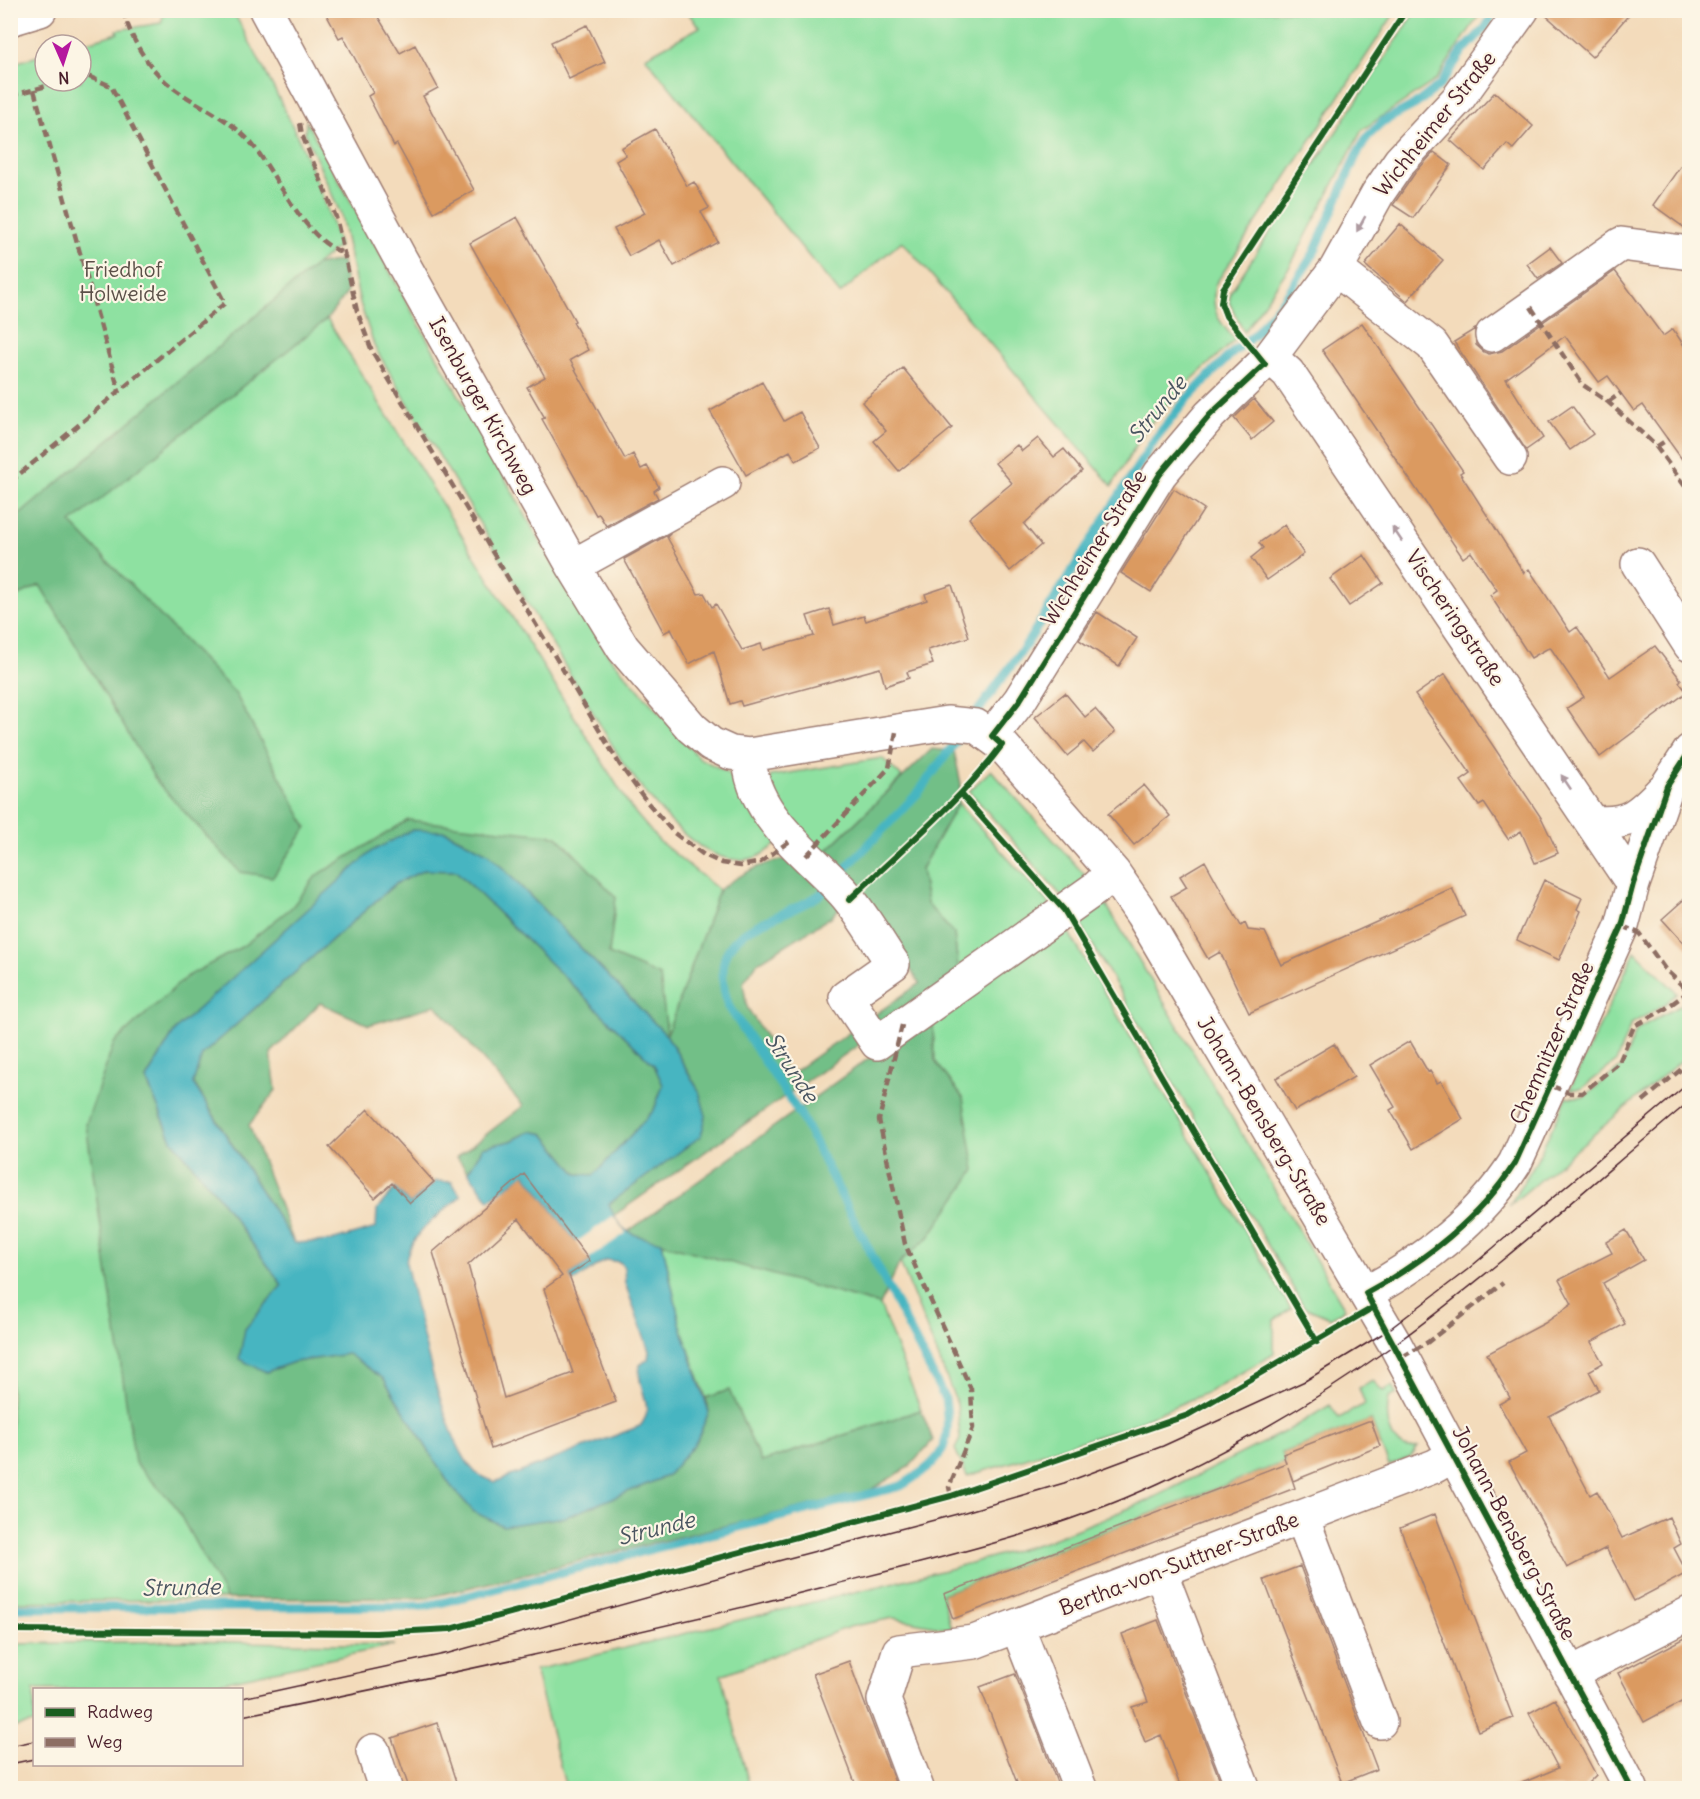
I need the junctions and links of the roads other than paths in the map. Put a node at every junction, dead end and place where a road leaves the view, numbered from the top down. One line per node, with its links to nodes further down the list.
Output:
1 (40, 10): 4 (street)
2 (266, 10): 12 (street, Isenburger Kirchweg)
3 (1522, 10): 6 (street, Wichheimer Straße, one-way to 6)
4 (10, 19)
5 (1689, 253): 7 (street)
6 (1336, 269): 8 (street, Wichheimer Straße); 9 (street)
7 (1492, 335)
8 (1270, 357): 14 (street, Wichheimer Straße); 18 (street, Vischeringstraße, one-way to 8)
9 (1510, 458)
10 (723, 483): 12 (street)
11 (1638, 564): 13 (street)
12 (573, 566): 16 (street, Isenburger Kirchweg)
13 (1689, 645)
14 (976, 729): 16 (street); 19 (street, Johann-Bensberg-Straße)
15 (1689, 751): 17 (street, Chemnitzer Straße)
16 (749, 755): 19 (street)
17 (1667, 786): 18 (street, Chemnitzer Straße); 20 (street, Chemnitzer Straße)
18 (1593, 822): 20 (street, Vischeringstraße)
19 (1113, 872): 21 (street, Johann-Bensberg-Straße)
20 (1632, 891): 21 (street, Chemnitzer Straße)
21 (1366, 1293): 22 (street, Johann-Bensberg-Straße)
22 (1454, 1455): 23 (street, Bertha-von-Suttner-Straße); 27 (street, Johann-Bensberg-Straße)
23 (1302, 1517): 24 (street, Bertha-von-Suttner-Straße); 28 (street)
24 (1160, 1571): 26 (street, Bertha-von-Suttner-Straße); 33 (street)
25 (1689, 1614): 27 (street)
26 (1017, 1626): 31 (street, Bertha-von-Suttner-Straße); 32 (street)
27 (1570, 1674): 34 (street, Johann-Bensberg-Straße)
28 (1380, 1722)
29 (373, 1751): 30 (street)
30 (385, 1788)
31 (917, 1788)
32 (1080, 1788)
33 (1242, 1788)
34 (1631, 1788)

